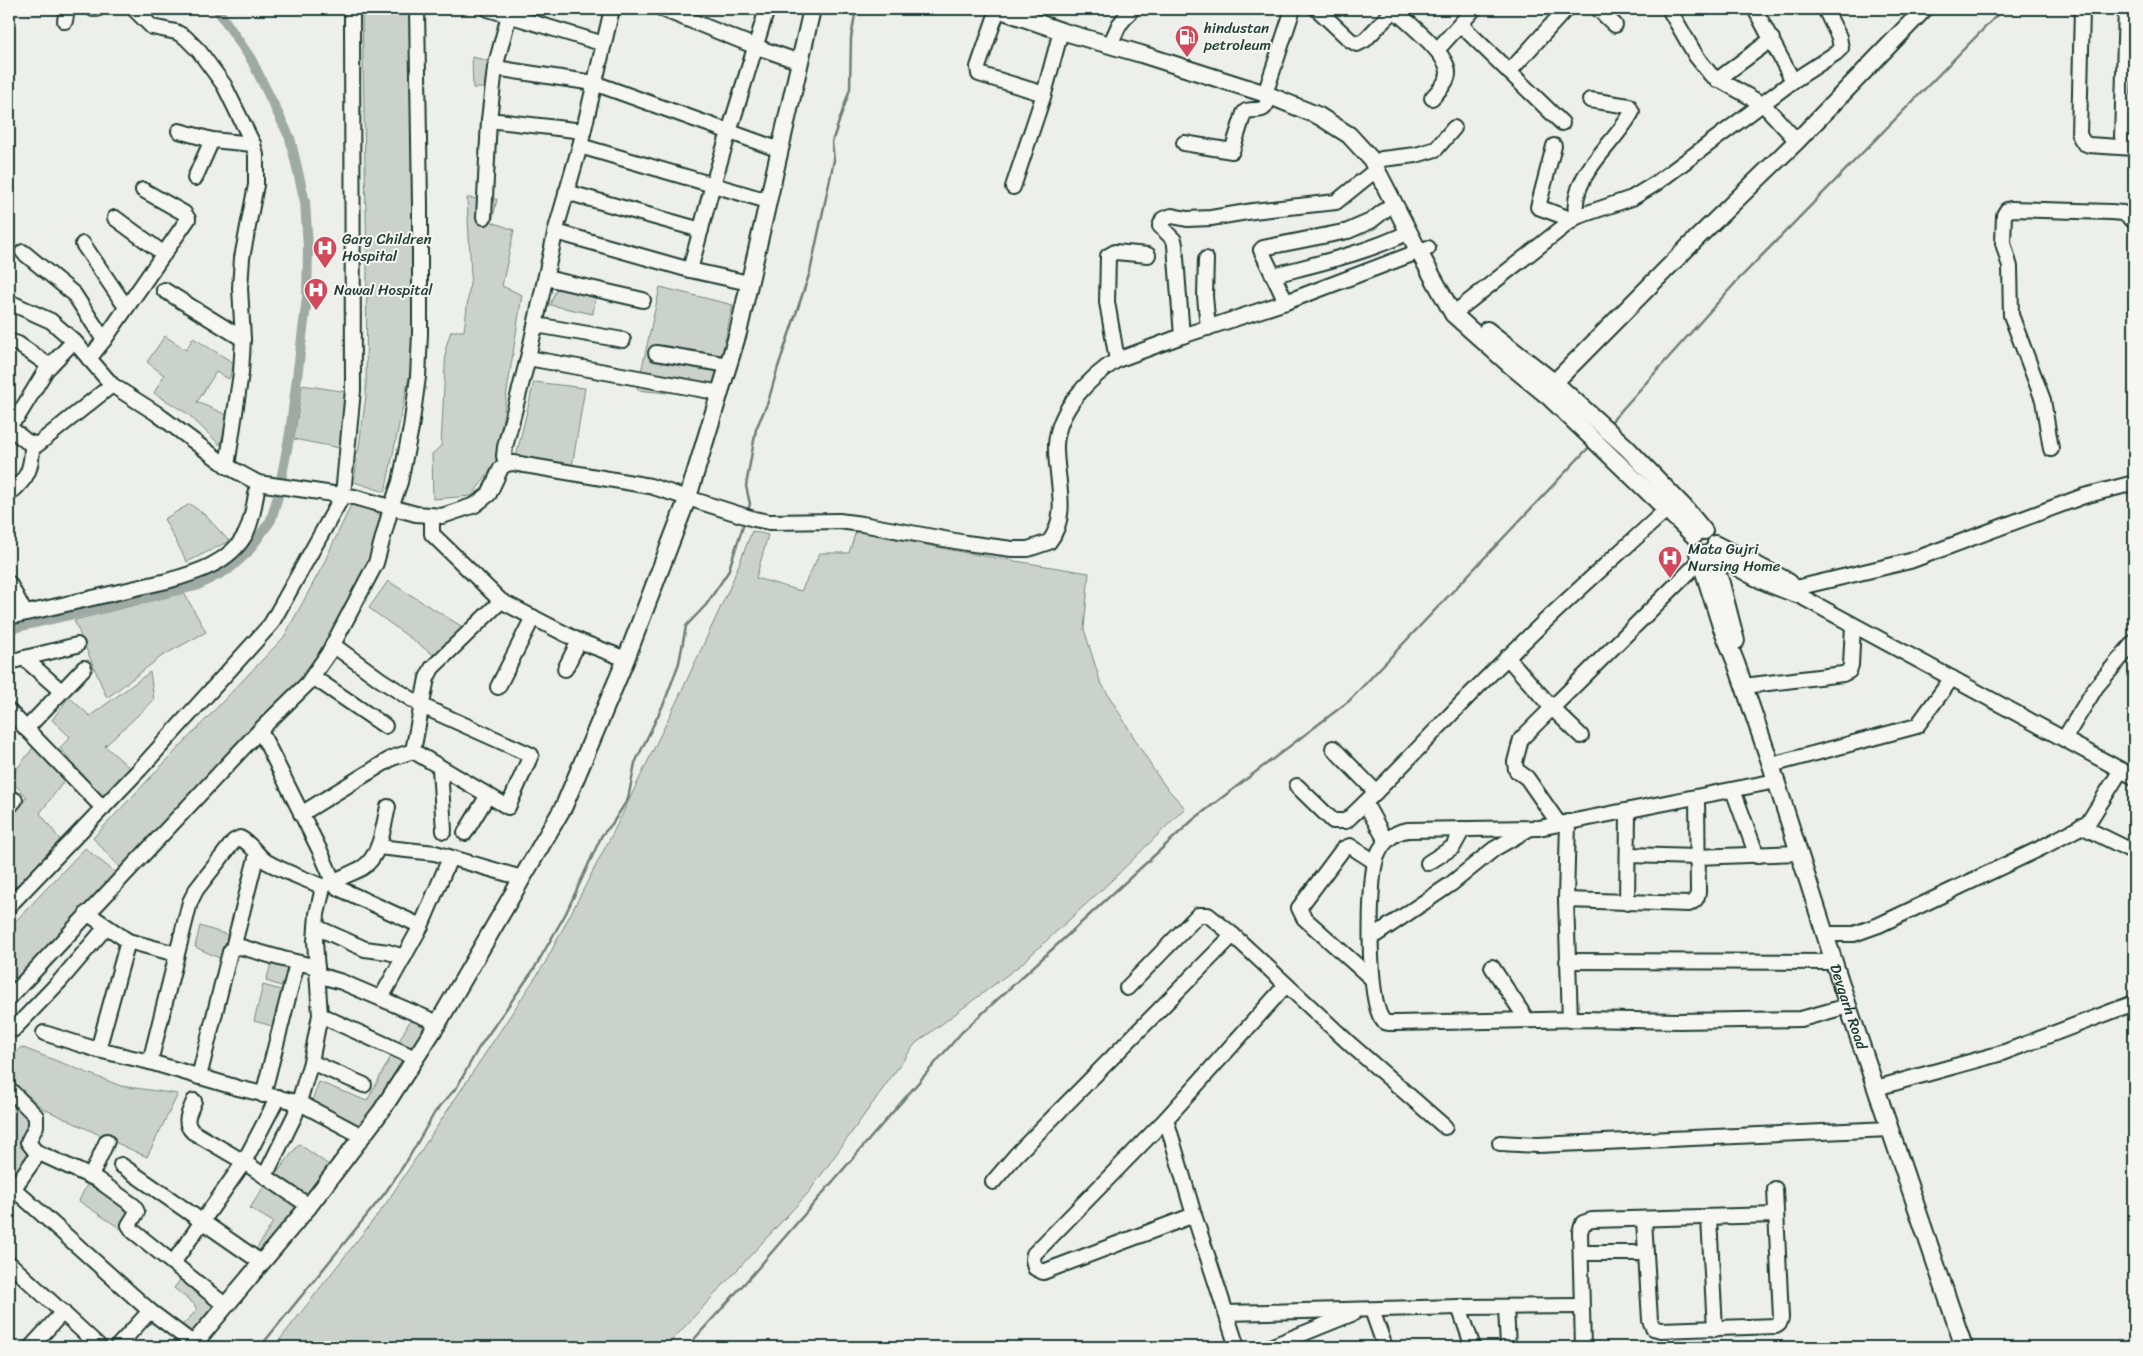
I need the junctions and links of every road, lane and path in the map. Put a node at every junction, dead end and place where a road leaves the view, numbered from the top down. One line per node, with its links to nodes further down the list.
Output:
1 (93, 9): 2 (street)
2 (97, 9)
3 (134, 9): 56 (street)
4 (352, 9): 117 (street)
5 (417, 9): 119 (street)
6 (488, 9): 26 (street)
7 (612, 9): 32 (street)
8 (662, 9): 33 (street)
9 (767, 9): 33 (street)
10 (812, 9): 35 (main road)
11 (998, 9): 29 (main road); 42 (street)
12 (1027, 9): 31 (main road)
13 (1132, 9): 31 (street)
14 (1293, 9): 41 (street)
15 (1317, 9): 25 (street)
16 (1474, 9): 27 (street)
17 (1566, 9): 37 (street)
18 (1598, 9): 28 (street)
19 (1668, 9): 38 (street)
20 (1754, 9): 30 (street)
21 (1825, 9): 39 (street)
22 (1924, 9): 53 (main road)
23 (2082, 9): 54 (street)
24 (2126, 9): 54 (street)
25 (1393, 10): 34 (street)
26 (509, 15): 32 (street); 36 (street)
27 (1461, 25): 34 (street); 37 (street)
28 (1615, 25)
29 (1061, 31): 31 (main road); 42 (street)
30 (1772, 39): 38 (street); 39 (street)
31 (1112, 41): 41 (main road)
32 (604, 44): 40 (street)
33 (754, 46): 35 (street); 51 (street)
34 (1437, 50): 43 (street)
35 (800, 62): 59 (main road)
36 (495, 68): 40 (street); 46 (street)
37 (1509, 72): 47 (street)
38 (1717, 80): 45 (street)
39 (1793, 81): 45 (street)
40 (594, 84): 50 (street); 51 (street)
41 (1269, 91): 55 (street); 60 (main road)
42 (1044, 94): 63 (street)
43 (1432, 98)
44 (1590, 100): 70 (street)
45 (1764, 105): 53 (street); 70 (street)
46 (489, 120): 50 (street); 68 (street)
47 (1562, 123)
48 (1454, 128): 60 (street)
49 (179, 131): 52 (street)
50 (583, 131): 57 (street)
51 (730, 132): 59 (street); 62 (street)
52 (212, 140): 56 (street); 61 (street)
53 (1796, 141): 106 (main road)
54 (2128, 141)
55 (1184, 143)
56 (253, 144): 94 (street)
57 (580, 146): 62 (street); 65 (street)
58 (1554, 146): 70 (street)
59 (780, 150): 66 (main road)
60 (1380, 164): 67 (main road); 76 (main road); 93 (street)
61 (195, 178)
62 (713, 184): 66 (street); 72 (street)
63 (1012, 187)
64 (144, 190): 78 (street)
65 (566, 192): 72 (street); 73 (street)
66 (768, 201): 84 (main road)
67 (1394, 203): 74 (main road); 82 (street)
68 (484, 217)
69 (115, 218): 78 (street)
70 (1574, 219): 90 (street)
71 (2134, 221): 110 (street)
72 (701, 230): 81 (street)
73 (556, 232): 81 (street); 83 (street)
74 (1409, 232): 76 (main road); 82 (street)
75 (83, 244): 89 (street)
76 (1423, 250): 88 (street); 90 (main road)
77 (23, 252): 96 (street)
78 (164, 254): 89 (street)
79 (1148, 255): 102 (street)
80 (1206, 259): 92 (street)
81 (690, 270): 84 (street)
82 (1274, 275): 88 (street)
83 (546, 278): 86 (street); 91 (street)
84 (749, 284): 103 (main road)
85 (164, 290): 94 (street)
86 (643, 300)
87 (9, 302): 98 (street)
88 (1286, 302): 92 (street)
89 (126, 308): 96 (street)
90 (1457, 310): 106 (main road)
91 (536, 325): 97 (street); 100 (street)
92 (1208, 328): 93 (street)
93 (1182, 336): 102 (street)
94 (243, 339): 113 (street)
95 (9, 340): 104 (street)
96 (104, 340): 101 (street)
97 (622, 340)
98 (74, 341): 101 (street); 104 (street)
99 (656, 353): 103 (street)
100 (528, 358): 107 (street); 112 (street)
101 (89, 359): 105 (street)
102 (1117, 360): 118 (street)
103 (729, 365): 107 (main road)
104 (50, 366): 108 (street)
105 (112, 385): 109 (street); 113 (street)
106 (1550, 388): 111 (main road)
107 (721, 393): 118 (main road)
108 (9, 426): 109 (street)
109 (32, 445): 116 (street)
110 (2050, 449)
111 (1620, 453): 120 (main road); 122 (main road)
112 (506, 464): 118 (street); 121 (street)
113 (227, 466): 114 (street)
114 (258, 483): 117 (street); 127 (street)
115 (2134, 483): 125 (street)
116 (9, 494)
117 (343, 495): 119 (street); 168 (street)
118 (696, 500): 137 (main road)
119 (391, 508): 121 (street); 133 (street)
120 (1666, 510): 122 (main road); 135 (street)
121 (432, 516): 126 (street)
122 (1699, 533): 123 (main road, Devgarh Road)
123 (1707, 552): 125 (street); 143 (main road, Devgarh Road); 147 (street)
124 (9, 583): 127 (street)
125 (1799, 593): 130 (street)
126 (501, 601): 129 (street); 146 (street)
127 (25, 613): 128 (street)
128 (9, 617)
129 (534, 617): 131 (street); 144 (street)
130 (1853, 624): 142 (street); 143 (street)
131 (579, 641): 137 (street); 140 (street)
132 (2134, 642): 153 (street)
133 (333, 644): 141 (street); 146 (street)
134 (77, 645): 136 (street)
135 (1507, 657): 147 (street); 163 (street)
136 (24, 658): 138 (street); 145 (street)
137 (626, 659): 188 (main road)
138 (9, 662)
139 (84, 668): 145 (street)
140 (565, 669)
141 (313, 677): 149 (street); 151 (street)
142 (1952, 678): 153 (street); 156 (street)
143 (1744, 686): 156 (main road, Devgarh Road)
144 (498, 687)
145 (61, 691): 150 (street)
146 (422, 706): 155 (street); 164 (street)
147 (1552, 708): 152 (street); 171 (street)
148 (9, 711): 150 (street)
149 (385, 726)
150 (26, 729): 168 (street)
151 (260, 730): 170 (street); 193 (street)
152 (1581, 736)
153 (2064, 739): 158 (street)
154 (1333, 748): 163 (street)
155 (413, 751): 157 (street); 170 (street)
156 (1771, 765): 160 (main road, Devgarh Road)
157 (440, 768): 164 (street); 175 (street)
158 (2121, 770): 159 (street); 172 (street)
159 (2134, 777)
160 (1776, 781): 162 (street); 180 (main road, Devgarh Road)
161 (1297, 786): 166 (street)
162 (1733, 790): 165 (street); 183 (street)
163 (1376, 792): 166 (street)
164 (488, 795): 176 (street)
165 (1697, 797): 169 (street); 184 (street)
166 (1365, 803): 177 (street)
167 (388, 807): 178 (street)
168 (103, 808): 192 (street)
169 (1628, 811): 171 (street); 182 (street)
170 (301, 814): 189 (street)
171 (1564, 823): 173 (street); 190 (street)
172 (2081, 826): 179 (street); 197 (street)
173 (1530, 828): 174 (street); 199 (street)
174 (1463, 829): 177 (street); 187 (street)
175 (444, 831)
176 (466, 833)
177 (1386, 841): 186 (street)
178 (378, 847): 185 (street); 189 (street)
179 (2134, 852)
180 (1798, 853): 183 (street); 197 (main road, Devgarh Road)
181 (257, 854): 189 (street); 201 (street); 202 (street)
182 (1628, 855): 184 (street); 191 (street)
183 (1757, 856): 184 (street)
184 (1697, 857): 191 (street)
185 (450, 858): 188 (street); 194 (street)
186 (1375, 862): 199 (street); 209 (street)
187 (1428, 863)
188 (522, 878): 219 (main road)
189 (327, 885): 194 (street); 196 (street)
190 (1566, 900): 191 (street); 204 (street)
191 (1627, 903)
192 (9, 906)
193 (87, 913): 195 (street); 212 (street)
194 (421, 926): 203 (street)
195 (106, 927): 200 (street); 220 (street)
196 (316, 927): 203 (street); 208 (street)
197 (1825, 934): 205 (main road, Devgarh Road)
198 (1233, 935): 210 (street); 211 (street); 245 (street)
199 (1371, 938): 209 (street)
200 (128, 942): 202 (street); 222 (street)
201 (232, 948): 206 (street); 226 (street)
202 (176, 954): 224 (street)
203 (404, 957): 213 (street)
204 (1567, 961): 205 (street); 218 (street)
205 (1834, 962): 215 (main road, Devgarh Road)
206 (297, 963): 208 (street); 230 (street)
207 (1492, 968): 217 (street)
208 (318, 971): 213 (street); 216 (street)
209 (1371, 978): 217 (street)
210 (1286, 985): 234 (street); 235 (street)
211 (1127, 988)
212 (9, 998)
213 (381, 998): 219 (street)
214 (2134, 1003): 228 (street)
215 (1848, 1006): 218 (street); 228 (main road, Devgarh Road)
216 (320, 1015): 223 (street); 225 (street)
217 (1526, 1020): 218 (street)
218 (1570, 1020)
219 (438, 1023): 223 (main road)
220 (13, 1030)
221 (44, 1032): 222 (street)
222 (98, 1050): 224 (street)
223 (415, 1058): 237 (main road)
224 (150, 1062): 226 (street)
225 (311, 1062): 227 (street); 233 (street)
226 (199, 1077): 230 (street)
227 (364, 1085)
228 (1876, 1088): 236 (main road, Devgarh Road)
229 (9, 1089): 240 (street)
230 (262, 1095): 231 (street)
231 (278, 1097): 233 (street); 241 (street)
232 (194, 1100): 241 (street)
233 (300, 1102): 237 (street); 244 (street)
234 (1166, 1119): 249 (street); 249 (street)
235 (1445, 1127)
236 (1890, 1129): 239 (street); 279 (main road, Devgarh Road)
237 (362, 1136): 248 (main road)
238 (107, 1141): 243 (street)
239 (1500, 1143)
240 (38, 1154): 243 (street); 247 (street)
241 (244, 1162): 244 (street); 253 (street)
242 (121, 1165): 253 (street)
243 (91, 1176): 256 (street)
244 (265, 1176): 248 (street)
245 (993, 1182)
246 (1775, 1190): 250 (street)
247 (11, 1192): 264 (street)
248 (309, 1206): 257 (main road)
249 (1194, 1216): 266 (street)
250 (1776, 1216): 251 (street); 267 (street)
251 (1709, 1218): 252 (street); 267 (street)
252 (1644, 1220): 254 (street); 255 (street)
253 (202, 1221): 256 (street); 257 (street)
254 (1581, 1253): 255 (street); 260 (street)
255 (1645, 1253): 267 (street)
256 (173, 1263): 259 (street)
257 (262, 1264): 259 (main road)
258 (11, 1270): 265 (street)
259 (226, 1306): 269 (main road)
260 (1581, 1306): 262 (street); 278 (street)
261 (1459, 1307): 262 (street); 263 (street); 276 (street)
262 (1506, 1307): 277 (street)
263 (1367, 1310): 266 (street); 268 (street); 275 (street)
264 (150, 1311): 269 (street); 272 (street)
265 (63, 1312): 270 (street); 271 (street)
266 (1226, 1313): 273 (street)
267 (1715, 1329)
268 (1290, 1344): 274 (street)
269 (192, 1346)
270 (31, 1347)
271 (100, 1347)
272 (117, 1347)
273 (1237, 1347)
274 (1270, 1347)
275 (1385, 1347)
276 (1473, 1347)
277 (1508, 1347)
278 (1582, 1347)
279 (1964, 1347)

